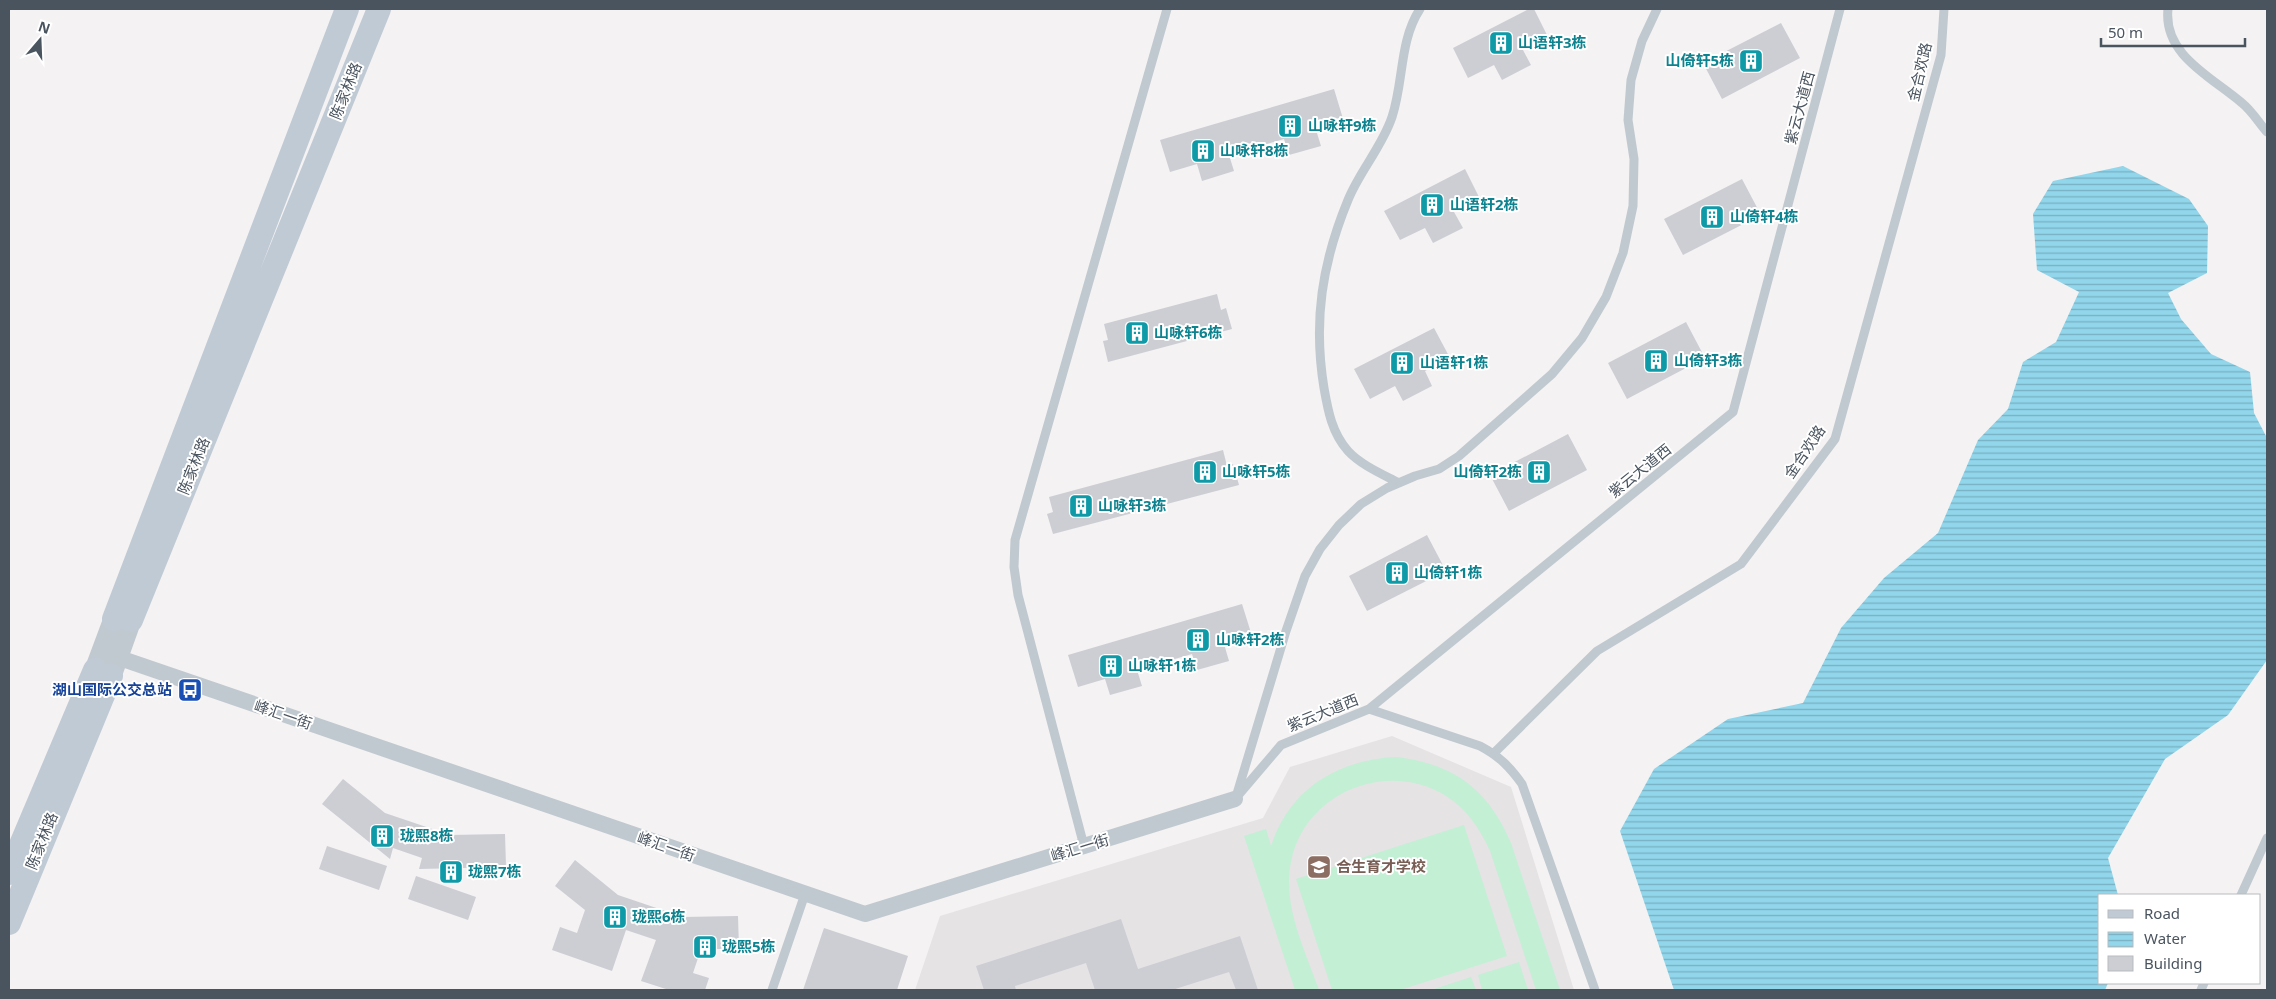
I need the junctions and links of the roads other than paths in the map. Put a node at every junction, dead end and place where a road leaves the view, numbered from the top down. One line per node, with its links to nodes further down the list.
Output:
1 (347, 9): 11 (main road, 陈家林路)
2 (379, 9): 11 (main road, 陈家林路)
3 (1167, 9): 17 (lane)
4 (1420, 9): 10 (lane)
5 (1657, 9): 10 (lane)
6 (1840, 9): 13 (lane, 紫云大道西)
7 (1944, 9): 14 (lane, 金合欢路)
8 (2168, 9): 9 (lane)
9 (2267, 132)
10 (1399, 483): 15 (lane)
11 (123, 620): 12 (street, 陈家林路)
12 (106, 664): 18 (main road, 陈家林路); 19 (street, 峰汇一街); 21 (main road, 陈家林路)
13 (1369, 709): 14 (lane); 15 (lane, 紫云大道西)
14 (1494, 753): 23 (lane)
15 (1235, 799): 17 (street, 峰汇一街)
16 (2267, 838): 20 (lane)
17 (1084, 846): 19 (street, 峰汇一街)
18 (9, 873)
19 (805, 894): 22 (lane)
20 (2241, 894)
21 (9, 924)
22 (772, 990)
23 (1595, 990)

